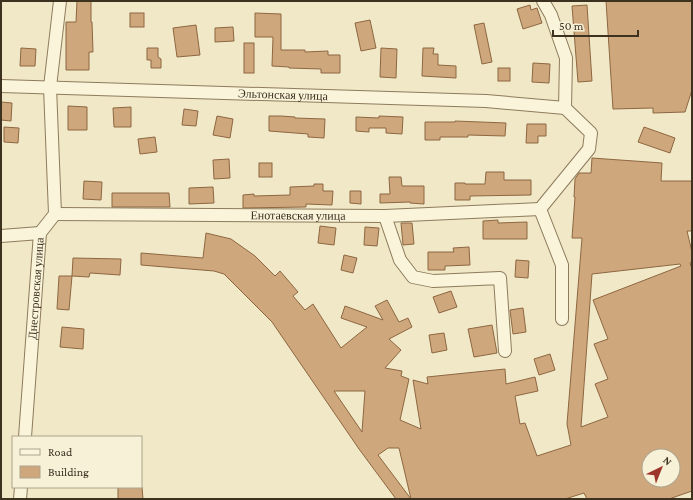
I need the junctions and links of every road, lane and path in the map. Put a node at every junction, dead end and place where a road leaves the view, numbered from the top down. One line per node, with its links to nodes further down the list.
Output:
1 (60, 1): 4 (street)
2 (543, 1): 5 (street)
3 (1, 86): 4 (street, Эльтонская улица)
4 (50, 88): 5 (street, Эльтонская улица); 7 (street)
5 (565, 108): 6 (street)
6 (540, 209): 8 (street, Енотаевская улица); 11 (street)
7 (55, 214): 8 (street, Енотаевская улица); 9 (street, Днестровская улица)
8 (385, 216): 12 (street)
9 (40, 234): 10 (street); 13 (street, Днестровская улица)
10 (1, 236)
11 (562, 319)
12 (505, 351)
13 (25, 436)
14 (21, 488): 15 (street)
15 (20, 499)

